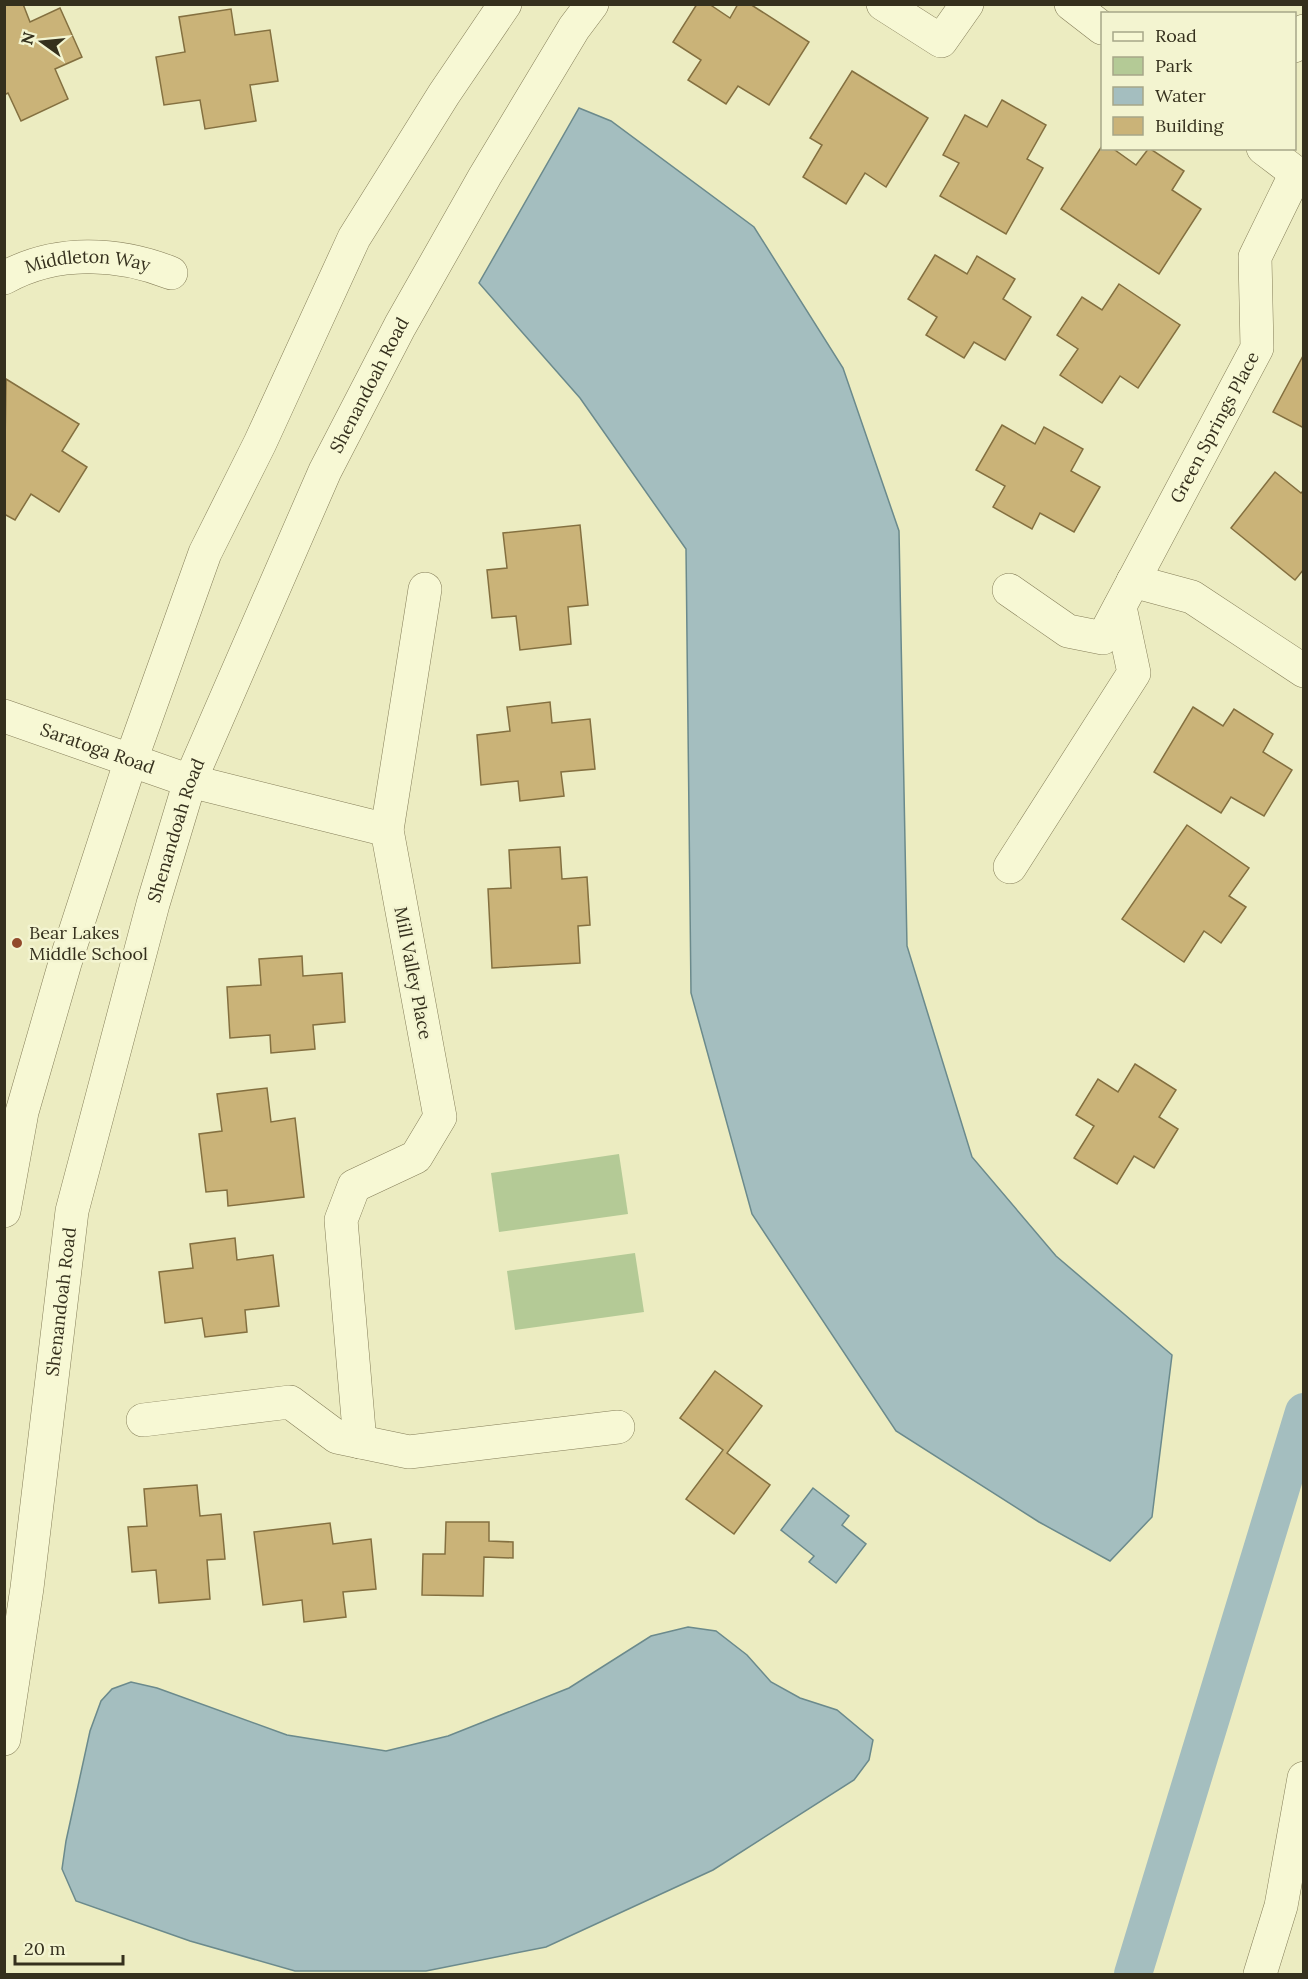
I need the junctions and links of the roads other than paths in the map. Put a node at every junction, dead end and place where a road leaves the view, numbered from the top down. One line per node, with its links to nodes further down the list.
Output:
1 (505, 4): 15 (street)
2 (592, 4): 16 (street, Shenandoah Road)
3 (884, 4): 4 (street)
4 (967, 4)
5 (1071, 4): 6 (street)
6 (1101, 27)
7 (1266, 150): 12 (street, Green Springs Place)
8 (171, 273): 9 (street, Middleton Way)
9 (4, 278)
10 (425, 589): 17 (street, Mill Valley Place)
11 (1009, 590): 12 (street, Green Springs Place)
12 (1127, 594): 13 (street); 18 (street)
13 (1304, 671)
14 (4, 716): 15 (street, Saratoga Road)
15 (131, 760): 16 (street, Saratoga Road); 19 (street)
16 (190, 781): 17 (street); 23 (street, Shenandoah Road)
17 (387, 830): 22 (street, Mill Valley Place)
18 (1010, 867)
19 (4, 1211)
20 (143, 1420): 22 (street)
21 (618, 1427): 22 (street)
22 (360, 1442)
23 (4, 1739)
24 (1303, 1784): 25 (street)
25 (1292, 1910): 26 (street)
26 (1260, 1974)

